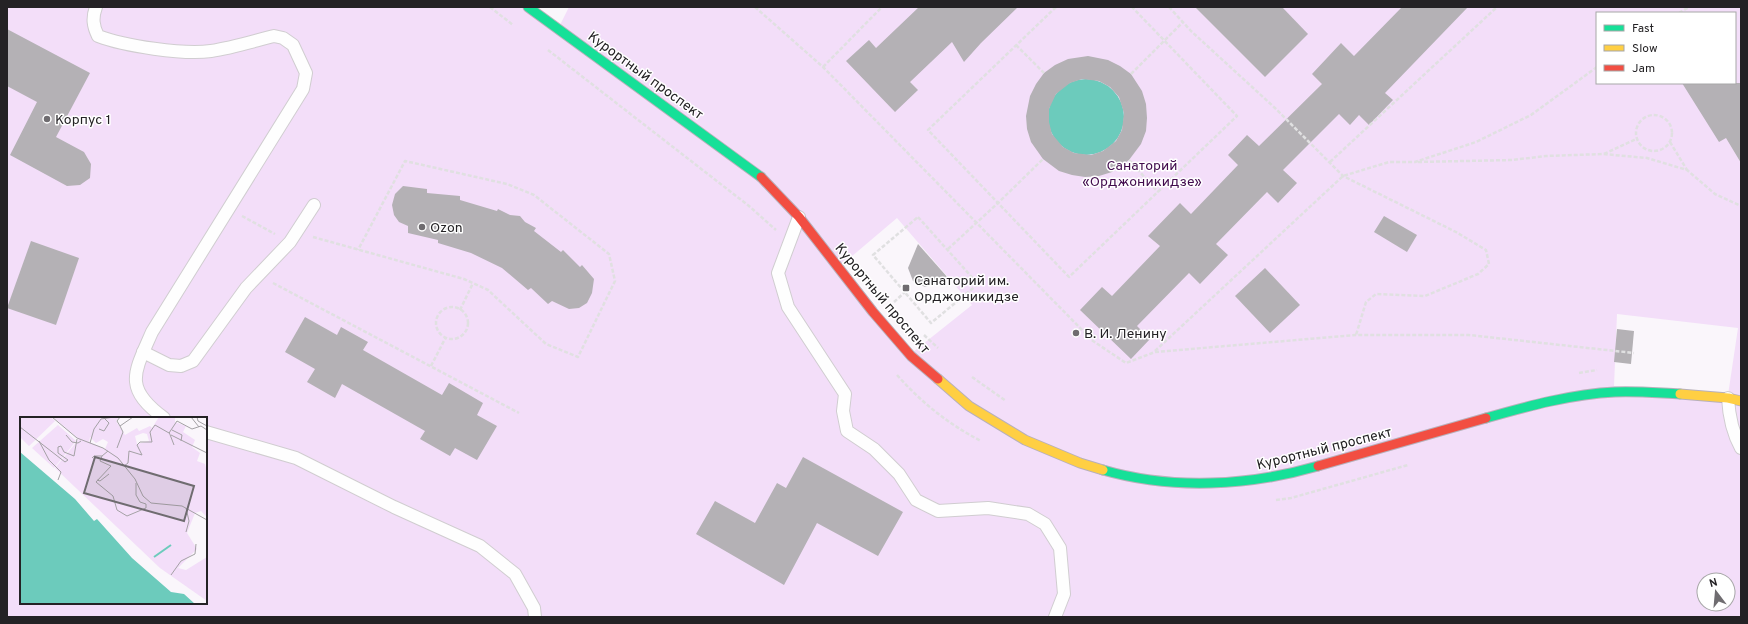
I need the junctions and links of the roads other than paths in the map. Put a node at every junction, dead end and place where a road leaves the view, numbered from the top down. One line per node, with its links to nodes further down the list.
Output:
1 (96, 7): 5 (lane)
2 (528, 7): 4 (main road, Курортный проспект)
3 (314, 205): 5 (lane)
4 (799, 217): 6 (main road, Курортный проспект); 12 (lane)
5 (143, 352): 8 (lane)
6 (1728, 398): 7 (main road, Курортный проспект); 10 (lane)
7 (1741, 401)
8 (163, 417)
9 (207, 432): 11 (lane)
10 (1741, 448)
11 (535, 617)
12 (1055, 617)

